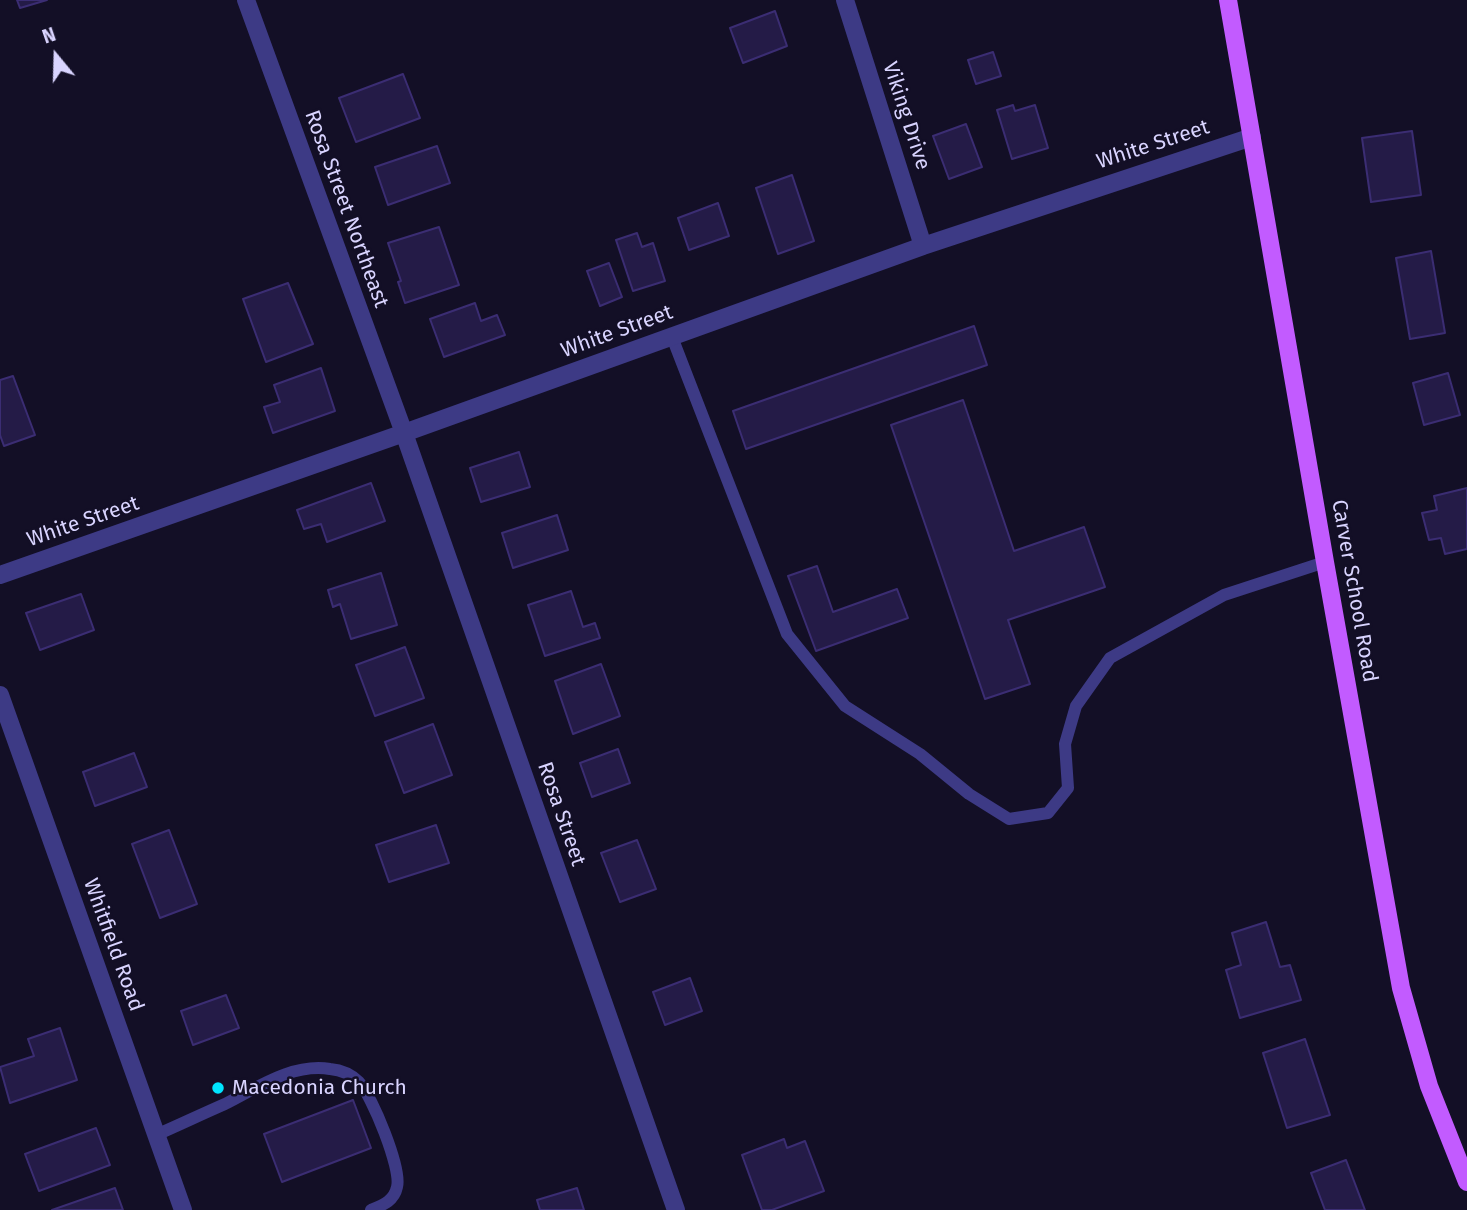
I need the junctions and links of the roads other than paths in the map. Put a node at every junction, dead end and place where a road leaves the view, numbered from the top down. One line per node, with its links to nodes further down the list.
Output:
1 (246, 0): 7 (street, Rosa Street Northeast)
2 (845, 0): 5 (street, Viking Drive)
3 (1228, 0): 4 (main road, Carver School Road)
4 (1252, 137): 5 (street, White Street); 8 (main road, Carver School Road)
5 (923, 246): 6 (street, White Street)
6 (673, 337): 7 (street, White Street); 8 (lane)
7 (404, 433): 9 (street, White Street); 15 (street, Rosa Street)
8 (1325, 562): 12 (main road, Carver School Road)
9 (0, 575)
10 (0, 695): 11 (street, Whitfield Road)
11 (156, 1135): 13 (street, Whitfield Road); 14 (lane)
12 (1467, 1182)
13 (183, 1210)
14 (370, 1210)
15 (676, 1210)

